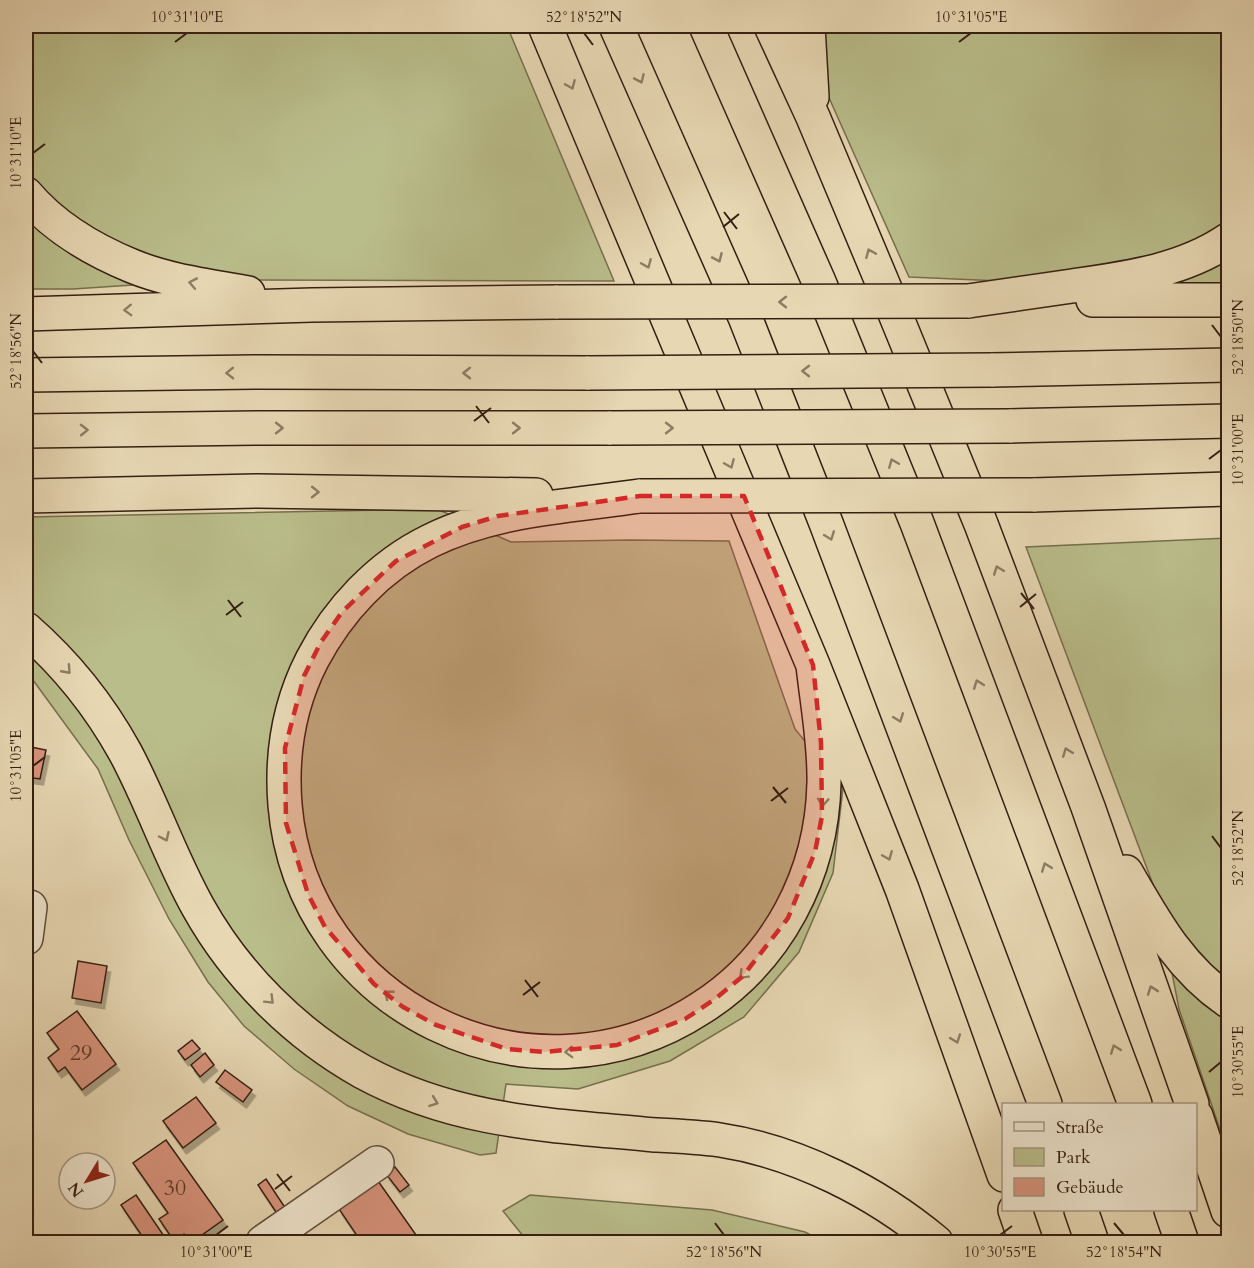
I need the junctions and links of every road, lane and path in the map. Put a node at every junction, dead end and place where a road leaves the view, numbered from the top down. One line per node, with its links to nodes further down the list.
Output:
1 (616, 26): 24 (highway, one-way to 24)
2 (706, 26): 25 (highway, one-way to 2)
3 (771, 26): 6 (highway)
4 (808, 26): 6 (highway)
5 (546, 27): 21 (highway, one-way to 21)
6 (813, 117): 22 (highway, one-way to 6)
7 (26, 194): 11 (highway, one-way to 7)
8 (1228, 240): 10 (highway)
9 (1228, 300): 10 (highway)
10 (968, 301): 11 (highway, one-way to 11, bridge)
11 (312, 305): 12 (highway, one-way to 12)
12 (26, 314)
13 (1228, 365): 14 (highway, one-way to 14, bridge)
14 (26, 375)
15 (1228, 421): 16 (highway, one-way to 15, bridge)
16 (26, 431)
17 (1228, 489): 19 (highway, bridge)
18 (26, 496): 19 (highway, one-way to 19)
19 (640, 496): 21 (highway, one-way to 19)
20 (26, 629): 35 (highway, one-way to 35)
21 (813, 664): 29 (highway, one-way to 29)
22 (1088, 807): 23 (highway); 26 (highway, one-way to 22)
23 (1228, 1001)
24 (1045, 1103)
25 (1135, 1103)
26 (1192, 1103)
27 (1197, 1119): 33 (highway)
28 (377, 1163): 34 (street)
29 (1002, 1169)
30 (1016, 1211): 36 (highway)
31 (1082, 1211): 37 (highway)
32 (1172, 1211): 38 (highway)
33 (1228, 1211)
34 (263, 1242)
35 (936, 1242)
36 (1026, 1242)
37 (1092, 1242)
38 (1182, 1242)

